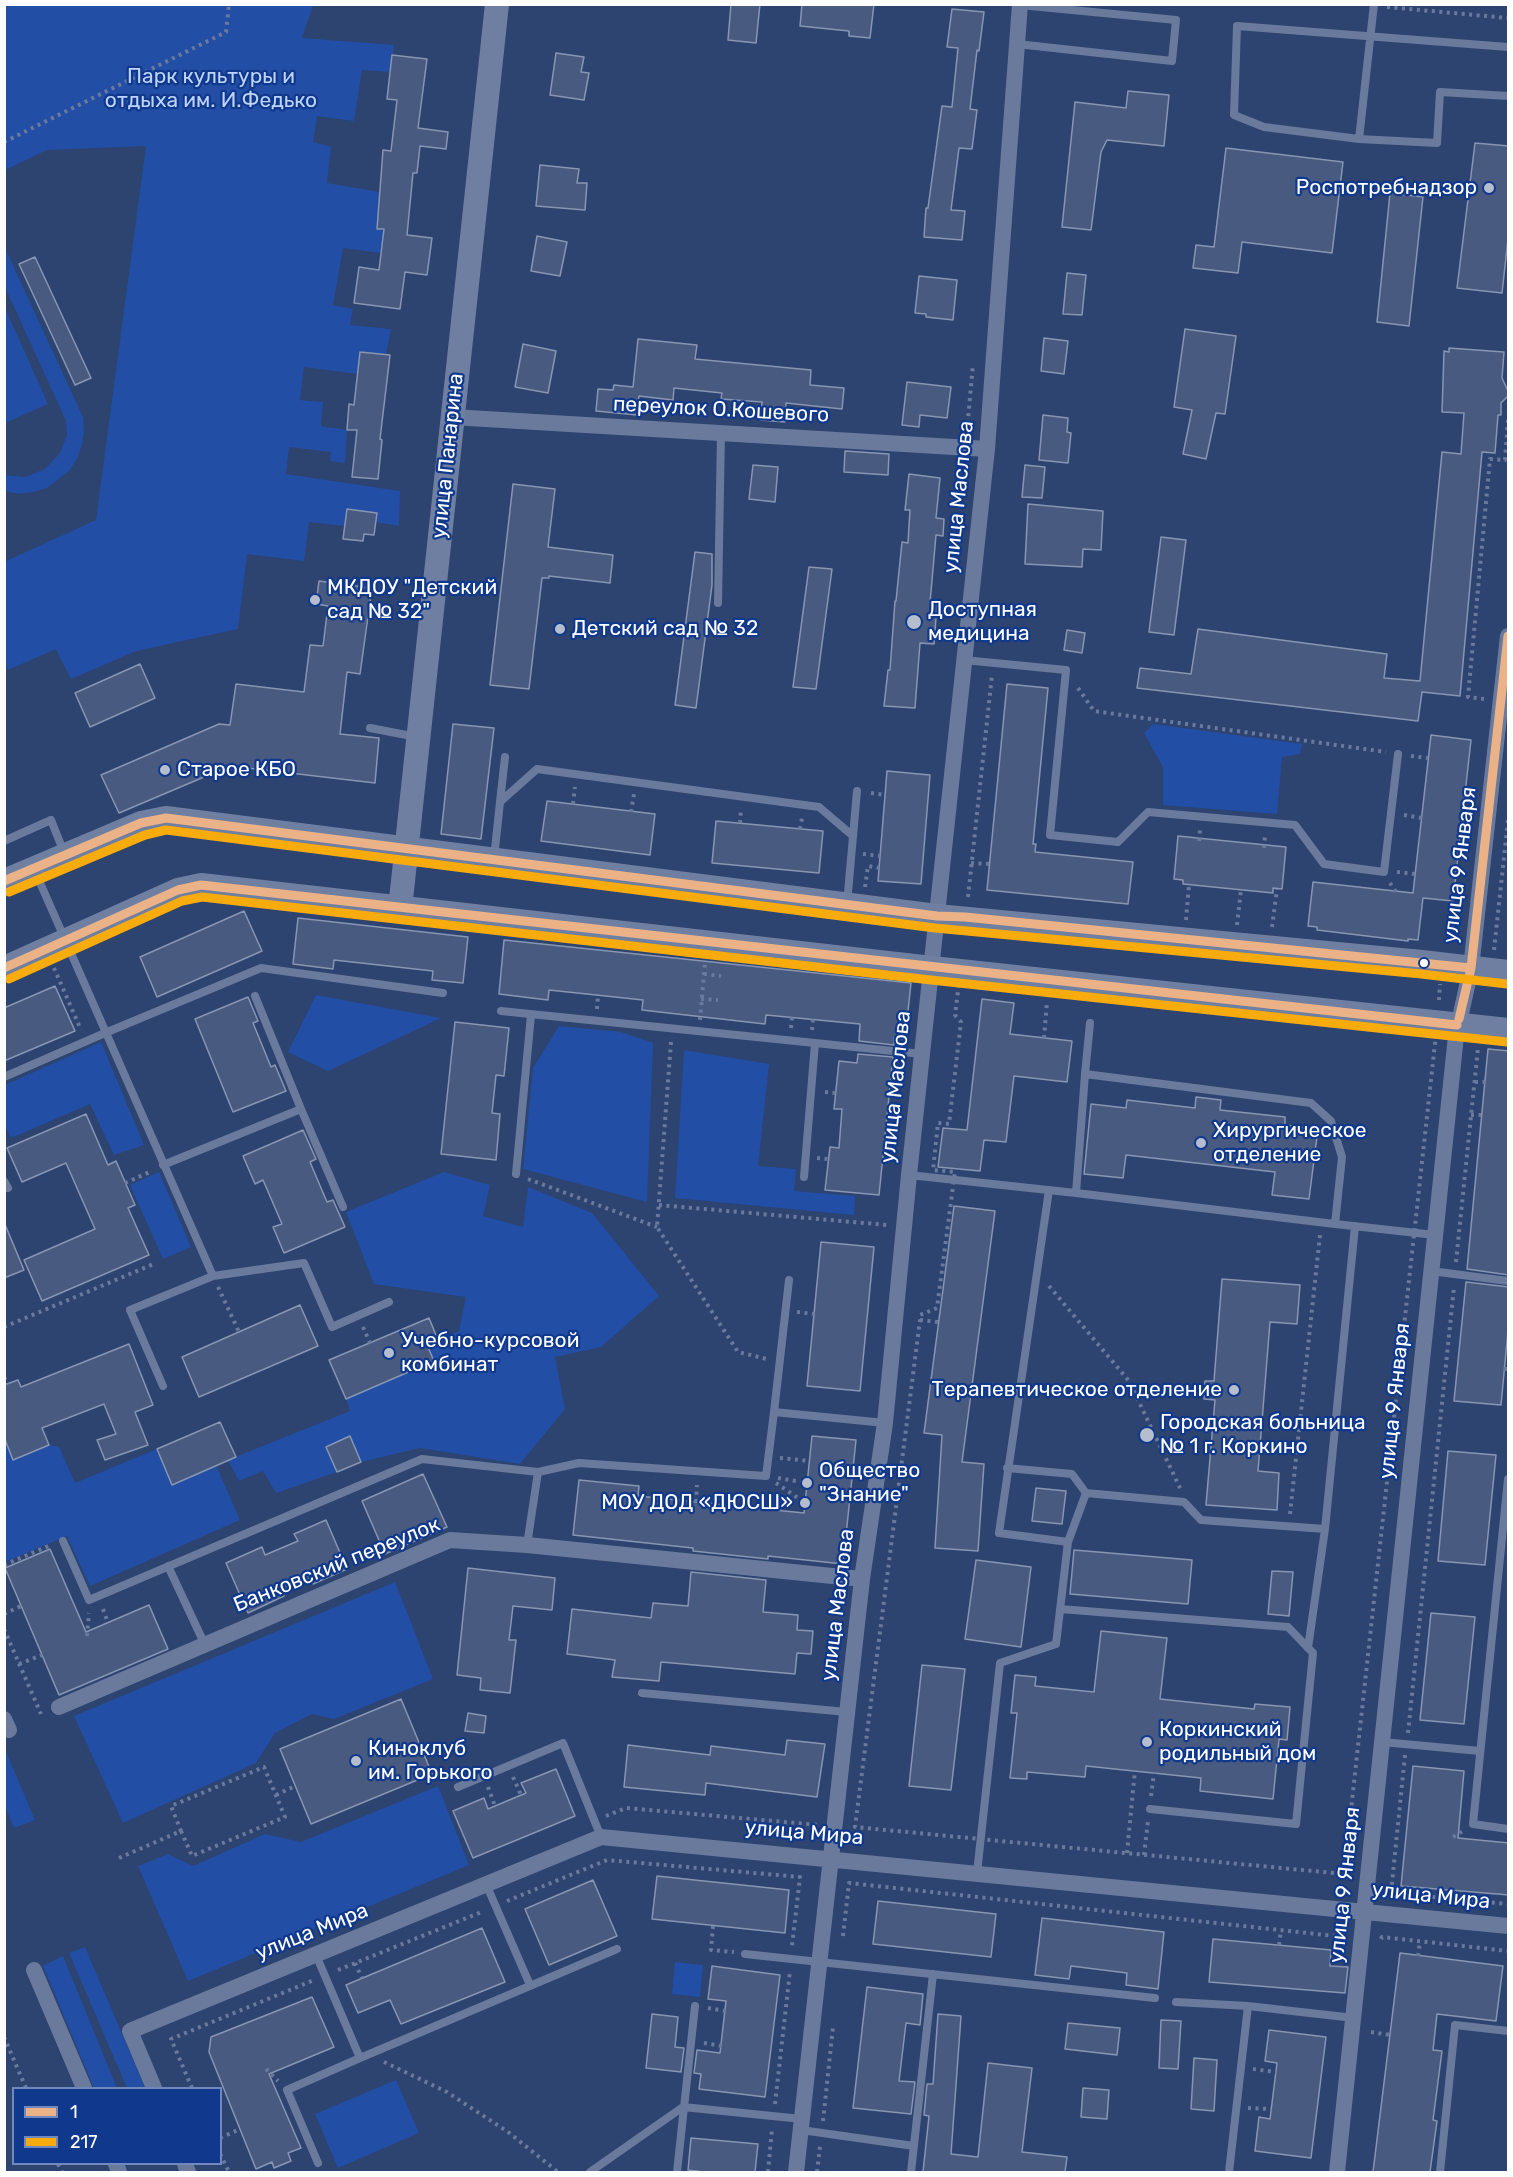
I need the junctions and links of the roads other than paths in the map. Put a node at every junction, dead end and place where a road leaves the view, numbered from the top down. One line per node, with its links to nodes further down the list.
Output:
1 (497, 4): 9 (street, улица Панарина)
2 (1020, 5): 5 (street, улица Маслова); 5 (lane)
3 (1374, 5): 4 (lane)
4 (1370, 37): 6 (lane); 8 (lane); 8 (lane)
5 (1017, 44): 11 (street, улица Маслова)
6 (1509, 47)
7 (1509, 96): 8 (lane)
8 (1359, 139)
9 (452, 417): 10 (street, переулок О.Кошевого); 17 (street, улица Панарина)
10 (721, 433): 11 (street, переулок О.Кошевого); 12 (lane)
11 (987, 448): 14 (street, улица Маслова)
12 (718, 603)
13 (1509, 636): 15 (street, улица 9 Января)
14 (964, 660): 18 (lane); 31 (street, улица Маслова)
15 (1507, 660): 33 (street, улица 9 Января)
16 (370, 728): 17 (lane)
17 (417, 738): 24 (street, улица Панарина)
18 (1398, 754)
19 (505, 757): 21 (lane)
20 (857, 791): 22 (lane)
21 (500, 802): 22 (lane); 26 (lane)
22 (853, 836): 29 (lane)
23 (4, 841): 25 (lane)
24 (406, 849): 25 (street); 26 (street); 30 (street, улица Панарина)
25 (65, 855): 27 (street)
26 (494, 860): 29 (street)
27 (34, 868): 28 (street); 32 (lane)
28 (4, 881)
29 (855, 898): 31 (street)
30 (400, 909): 32 (street); 35 (street)
31 (937, 916): 33 (street); 35 (street, улица Маслова)
32 (69, 949): 34 (street); 44 (lane)
33 (1472, 960): 36 (street); 42 (street, улица 9 Января)
34 (4, 968)
35 (932, 968): 42 (street); 46 (street, улица Маслова)
36 (1509, 972)
37 (443, 993): 44 (lane)
38 (255, 996): 49 (lane)
39 (501, 1011): 40 (lane)
40 (531, 1015): 45 (lane); 51 (lane)
41 (1090, 1023): 47 (lane)
42 (1457, 1025): 43 (street); 59 (street, улица 9 Января)
43 (1509, 1030)
44 (105, 1033): 48 (lane); 50 (lane)
45 (815, 1043): 46 (lane); 53 (lane)
46 (922, 1054): 52 (street, улица Маслова)
47 (1085, 1074): 55 (lane); 57 (lane)
48 (4, 1077)
49 (301, 1109): 50 (lane); 56 (lane)
50 (163, 1165): 61 (lane)
51 (516, 1174)
52 (909, 1175): 54 (lane); 67 (street, улица Маслова)
53 (804, 1177)
54 (1048, 1190): 55 (lane); 68 (lane)
55 (1076, 1193): 57 (lane)
56 (343, 1207)
57 (1335, 1224): 58 (lane)
58 (1355, 1226): 59 (lane); 72 (lane)
59 (1435, 1235): 60 (street, улица 9 Января)
60 (1431, 1271): 63 (lane); 84 (street, улица 9 Января)
61 (213, 1276): 64 (lane); 65 (lane)
62 (789, 1280): 66 (lane)
63 (1509, 1281)
64 (389, 1302)
65 (163, 1386)
66 (774, 1412): 67 (lane); 69 (lane)
67 (885, 1424): 77 (street, улица Маслова)
68 (1007, 1468): 71 (lane); 74 (lane)
69 (538, 1472): 75 (lane); 76 (lane)
70 (1509, 1479): 85 (lane)
71 (1086, 1493): 72 (lane); 74 (lane)
72 (1325, 1529): 80 (lane)
73 (63, 1540): 76 (lane)
74 (1068, 1542): 78 (lane)
75 (527, 1545): 77 (street, Банковский переулок); 79 (street, Банковский переулок)
76 (168, 1566): 79 (lane)
77 (862, 1579): 83 (street, улица Маслова)
78 (1060, 1609): 80 (lane); 91 (lane)
79 (205, 1645): 82 (street, Банковский переулок)
80 (1308, 1648): 87 (lane)
81 (642, 1693): 83 (lane)
82 (59, 1707)
83 (847, 1712): 90 (street, улица Маслова)
84 (1382, 1742): 85 (lane); 93 (street, улица 9 Января)
85 (1480, 1751): 88 (lane)
86 (458, 1787): 89 (lane)
87 (1150, 1809)
88 (1509, 1829)
89 (601, 1837): 90 (street, улица Мира); 92 (street, улица Мира)
90 (831, 1858): 91 (street, улица Мира); 98 (street, улица Маслова)
91 (977, 1873): 93 (street, улица Мира)
92 (486, 1884): 97 (street, улица Мира); 101 (lane)
93 (1365, 1911): 94 (street, улица Мира); 106 (street, улица 9 Января)
94 (1509, 1926)
95 (617, 1949): 101 (lane)
96 (745, 1954): 98 (lane)
97 (316, 1955): 108 (lane); 110 (street, улица Мира)
98 (819, 1962): 100 (lane); 112 (street, улица Маслова)
99 (34, 1970): 109 (street)
100 (933, 1974): 102 (lane); 113 (lane)
101 (530, 1986): 108 (lane)
102 (1155, 1998)
103 (1176, 2002): 105 (lane)
104 (695, 2006): 111 (lane)
105 (1248, 2006): 106 (lane); 119 (lane)
106 (1353, 2018): 120 (street, улица 9 Января)
107 (1509, 2031): 121 (lane)
108 (364, 2056): 114 (lane)
109 (84, 2087)
110 (154, 2087)
111 (683, 2107): 112 (lane); 115 (lane); 116 (lane)
112 (801, 2125): 113 (lane); 117 (street, улица Маслова)
113 (914, 2145): 118 (lane)
114 (318, 2163)
115 (590, 2172)
116 (677, 2172)
117 (796, 2172)
118 (911, 2172)
119 (1229, 2172)
120 (1337, 2172)
121 (1440, 2172)

